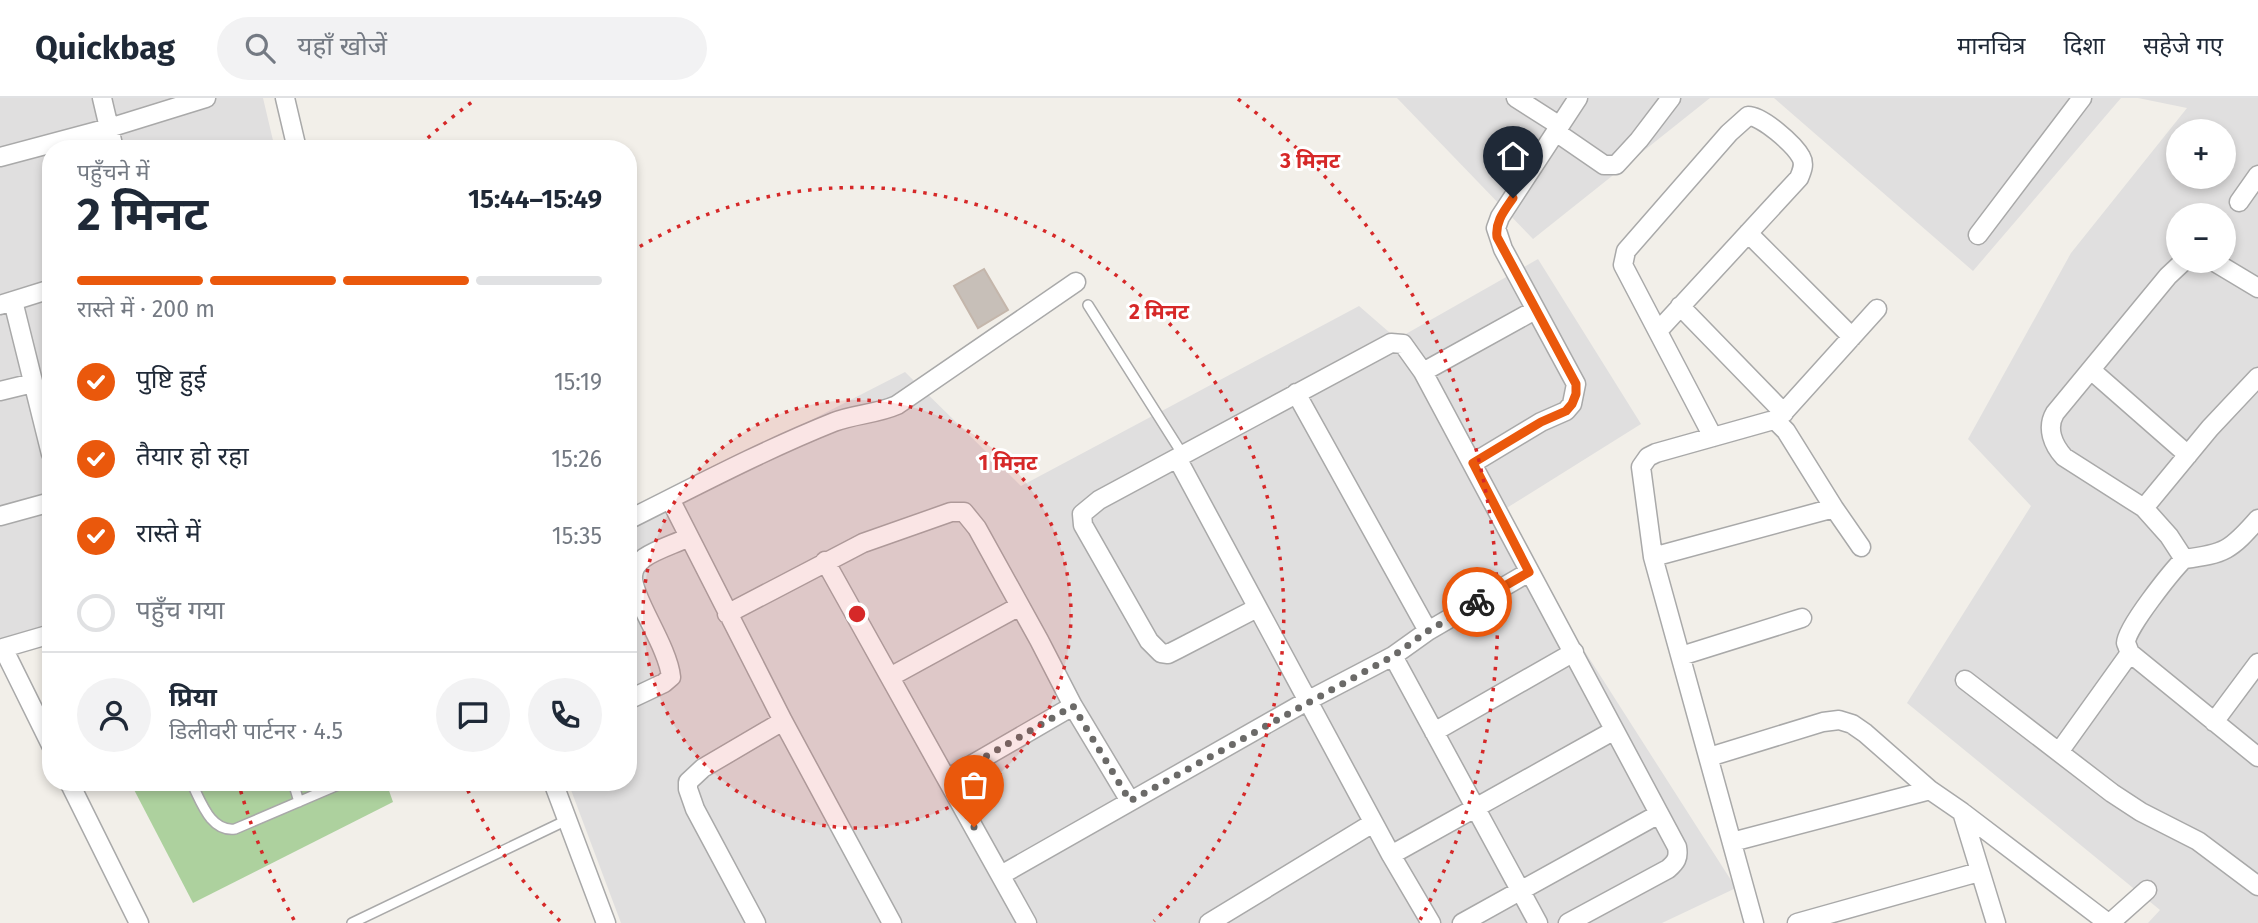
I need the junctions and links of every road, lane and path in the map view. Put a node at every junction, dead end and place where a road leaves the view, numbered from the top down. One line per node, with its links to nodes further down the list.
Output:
1 (102, 98): 8 (street)
2 (206, 98): 8 (street)
3 (285, 98): 12 (street)
4 (1516, 98): 9 (street)
5 (1578, 98): 9 (street)
6 (1671, 98): 9 (street)
7 (2081, 98): 18 (street)
8 (109, 128): 10 (street); 11 (street)
9 (1558, 129): 28 (street)
10 (65, 140)
11 (112, 140)
12 (295, 140)
13 (42, 146): 14 (street)
14 (0, 158)
15 (2258, 175): 16 (street)
16 (2239, 202)
17 (1748, 233): 26 (street); 29 (street); 30 (street)
18 (1978, 235)
19 (2171, 273): 31 (street)
20 (2233, 273): 22 (street)
21 (1076, 282): 43 (street)
22 (2258, 288)
23 (42, 292): 24 (street)
24 (7, 303): 34 (street)
25 (1088, 305): 41 (lane)
26 (1680, 306): 29 (street); 37 (street)
27 (1877, 309): 30 (street)
28 (1535, 310): 32 (street); 42 (street)
29 (1658, 331): 39 (street)
30 (1852, 337): 37 (street)
31 (2091, 370): 40 (street); 46 (street)
32 (1423, 372): 36 (street); 42 (street)
33 (2258, 377): 40 (street)
34 (33, 383): 35 (street); 38 (street)
35 (0, 391)
36 (1296, 393): 41 (street); 62 (street)
37 (1780, 417): 39 (street); 45 (street)
38 (42, 418)
39 (1713, 437): 52 (street)
40 (2188, 455): 46 (street)
41 (1180, 456): 59 (street); 59 (street)
42 (1473, 463): 56 (street)
43 (670, 499): 48 (street); 50 (street)
44 (42, 504): 47 (street)
45 (1834, 508): 51 (street); 52 (street)
46 (2144, 509): 53 (street)
47 (0, 516)
48 (637, 516)
49 (2258, 519): 53 (street)
50 (689, 537): 55 (street); 60 (street)
51 (1861, 547)
52 (1653, 557): 68 (street)
53 (2184, 559): 66 (street)
54 (825, 561): 58 (street); 60 (street); 70 (street)
55 (637, 565)
56 (1529, 572): 62 (street); 65 (street)
57 (637, 592): 72 (street)
58 (1020, 606): 70 (street); 74 (street)
59 (1257, 608): 73 (street)
60 (727, 614): 75 (street)
61 (1802, 618): 68 (street)
62 (1428, 631): 67 (street)
63 (42, 637): 64 (street)
64 (1, 648): 77 (street)
65 (1574, 652): 78 (street); 79 (street)
66 (2130, 653): 76 (street); 80 (street)
67 (1393, 656): 73 (street); 79 (street)
68 (1681, 656): 81 (street)
69 (2258, 663): 76 (street)
70 (890, 677): 83 (street)
71 (1965, 680): 80 (street)
72 (637, 696)
73 (1307, 701): 90 (street); 96 (street)
74 (1073, 706): 83 (street); 90 (street)
75 (783, 721): 107 (street); 108 (street)
76 (2214, 722): 82 (street)
77 (42, 728)
78 (1613, 731): 92 (street); 94 (street)
79 (1434, 732): 92 (street)
80 (2059, 752): 101 (street)
81 (1709, 757): 84 (street); 97 (street)
82 (2258, 757)
83 (947, 779): 100 (street)
84 (1930, 790): 93 (street); 97 (street)
85 (73, 791): 104 (street)
86 (196, 791): 91 (lane)
87 (296, 791): 91 (lane)
88 (324, 791): 91 (lane)
89 (556, 791): 95 (street)
90 (1130, 801): 100 (street)
91 (299, 802)
92 (1475, 808): 98 (street); 102 (street)
93 (1962, 812): 99 (street); 118 (street)
94 (1659, 814): 102 (street); 114 (street)
95 (567, 820): 105 (lane); 106 (street)
96 (1373, 823): 98 (street); 110 (street)
97 (1732, 842): 115 (street)
98 (1391, 855): 111 (street)
99 (1979, 872): 116 (street); 117 (street)
100 (1001, 875): 109 (street)
101 (2258, 886)
102 (1520, 890): 112 (street); 113 (street)
103 (2147, 890): 118 (street)
104 (139, 923)
105 (352, 923)
106 (606, 923)
107 (756, 923)
108 (892, 923)
109 (1027, 923)
110 (1209, 923)
111 (1431, 923)
112 (1462, 923)
113 (1538, 923)
114 (1568, 923)
115 (1754, 923)
116 (1797, 923)
117 (1996, 923)
118 (2109, 923)

